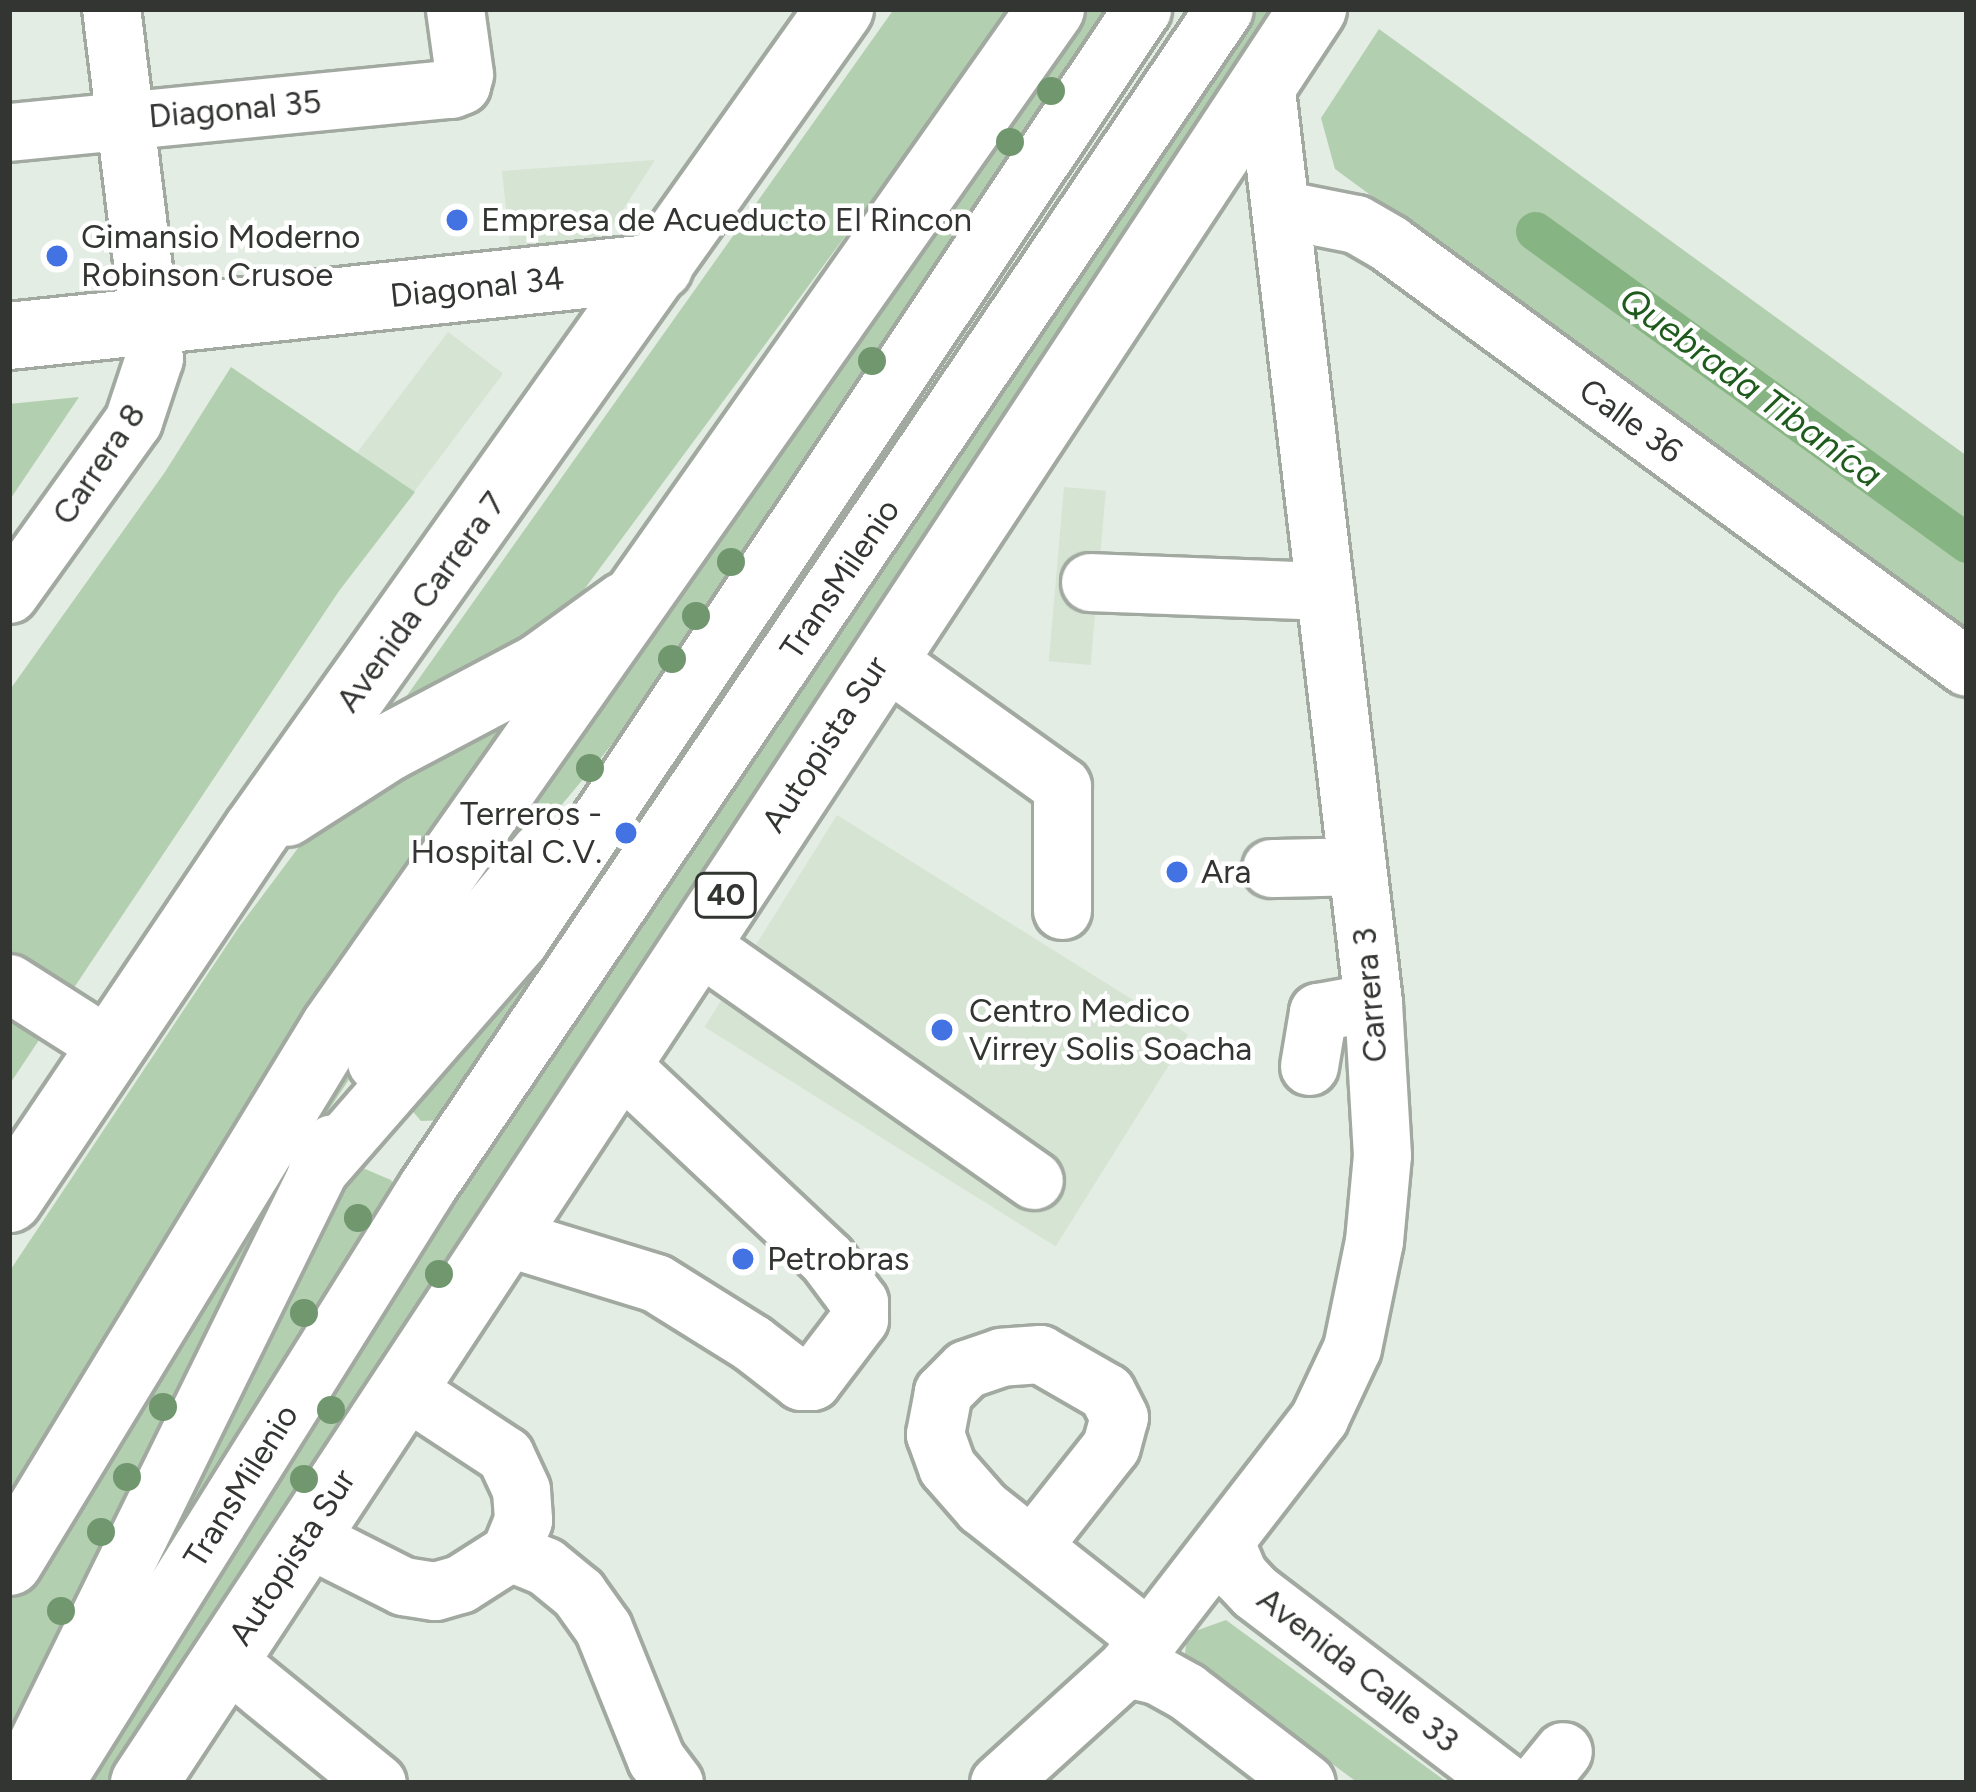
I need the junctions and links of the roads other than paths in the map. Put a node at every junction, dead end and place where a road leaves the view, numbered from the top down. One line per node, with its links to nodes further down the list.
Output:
1 (111, 9): 9 (street, Carrera 8)
2 (455, 9): 9 (street, Diagonal 35)
3 (840, 9): 12 (main road, Avenida Carrera 7)
4 (1051, 9): 18 (main road)
5 (1142, 9): 31 (street, TransMilenio)
6 (1224, 9): 32 (street, TransMilenio)
7 (1313, 9): 8 (main road, Autopista Sur / 40)
8 (1265, 81): 11 (street, Carrera 3); 19 (main road, Autopista Sur / 40)
9 (124, 119): 10 (street, Diagonal 35); 13 (street, Carrera 8)
10 (9, 132)
11 (1280, 208): 16 (street, Carrera 3); 20 (street, Calle 36)
12 (659, 267): 13 (main road, Diagonal 34); 21 (main road, Avenida Carrera 7)
13 (149, 321): 14 (main road, Diagonal 34); 17 (street, Carrera 8)
14 (9, 336)
15 (1090, 581): 16 (street)
16 (1324, 590): 22 (street, Carrera 3)
17 (9, 594)
18 (640, 596): 21 (main road); 42 (main road)
19 (882, 658): 24 (street); 25 (main road, Autopista Sur / 40)
20 (1967, 667)
21 (257, 830): 28 (main road, Avenida Carrera 7)
22 (1357, 866): 23 (street); 27 (street, Carrera 3)
23 (1271, 868)
24 (1062, 910)
25 (695, 942): 29 (main road, Autopista Sur / 40); 34 (street)
26 (9, 982): 28 (street)
27 (1373, 1002): 30 (street); 39 (street, Carrera 3)
28 (111, 1048): 35 (main road, Avenida Carrera 7)
29 (617, 1062): 36 (main road, Autopista Sur / 40); 36 (street)
30 (1309, 1066)
31 (381, 1077): 32 (street); 33 (street, TransMilenio)
32 (441, 1167): 33 (street); 46 (street, TransMilenio)
33 (316, 1173): 45 (street, TransMilenio)
34 (1034, 1180)
35 (9, 1199)
36 (503, 1236): 37 (main road, Autopista Sur / 40)
37 (403, 1388): 38 (main road, Autopista Sur / 40); 41 (street)
38 (306, 1537): 41 (street); 44 (main road, Autopista Sur / 40)
39 (1226, 1545): 43 (street, Carrera 3); 52 (street, Avenida Calle 33)
40 (1032, 1546): 43 (street)
41 (510, 1552): 49 (street)
42 (9, 1562)
43 (1138, 1654): 50 (street, Carrera 3); 51 (street)
44 (225, 1659): 47 (main road, Autopista Sur / 40); 48 (street)
45 (16, 1783)
46 (54, 1783)
47 (144, 1783)
48 (377, 1783)
49 (674, 1783)
50 (999, 1783)
51 (1306, 1783)
52 (1506, 1783)

